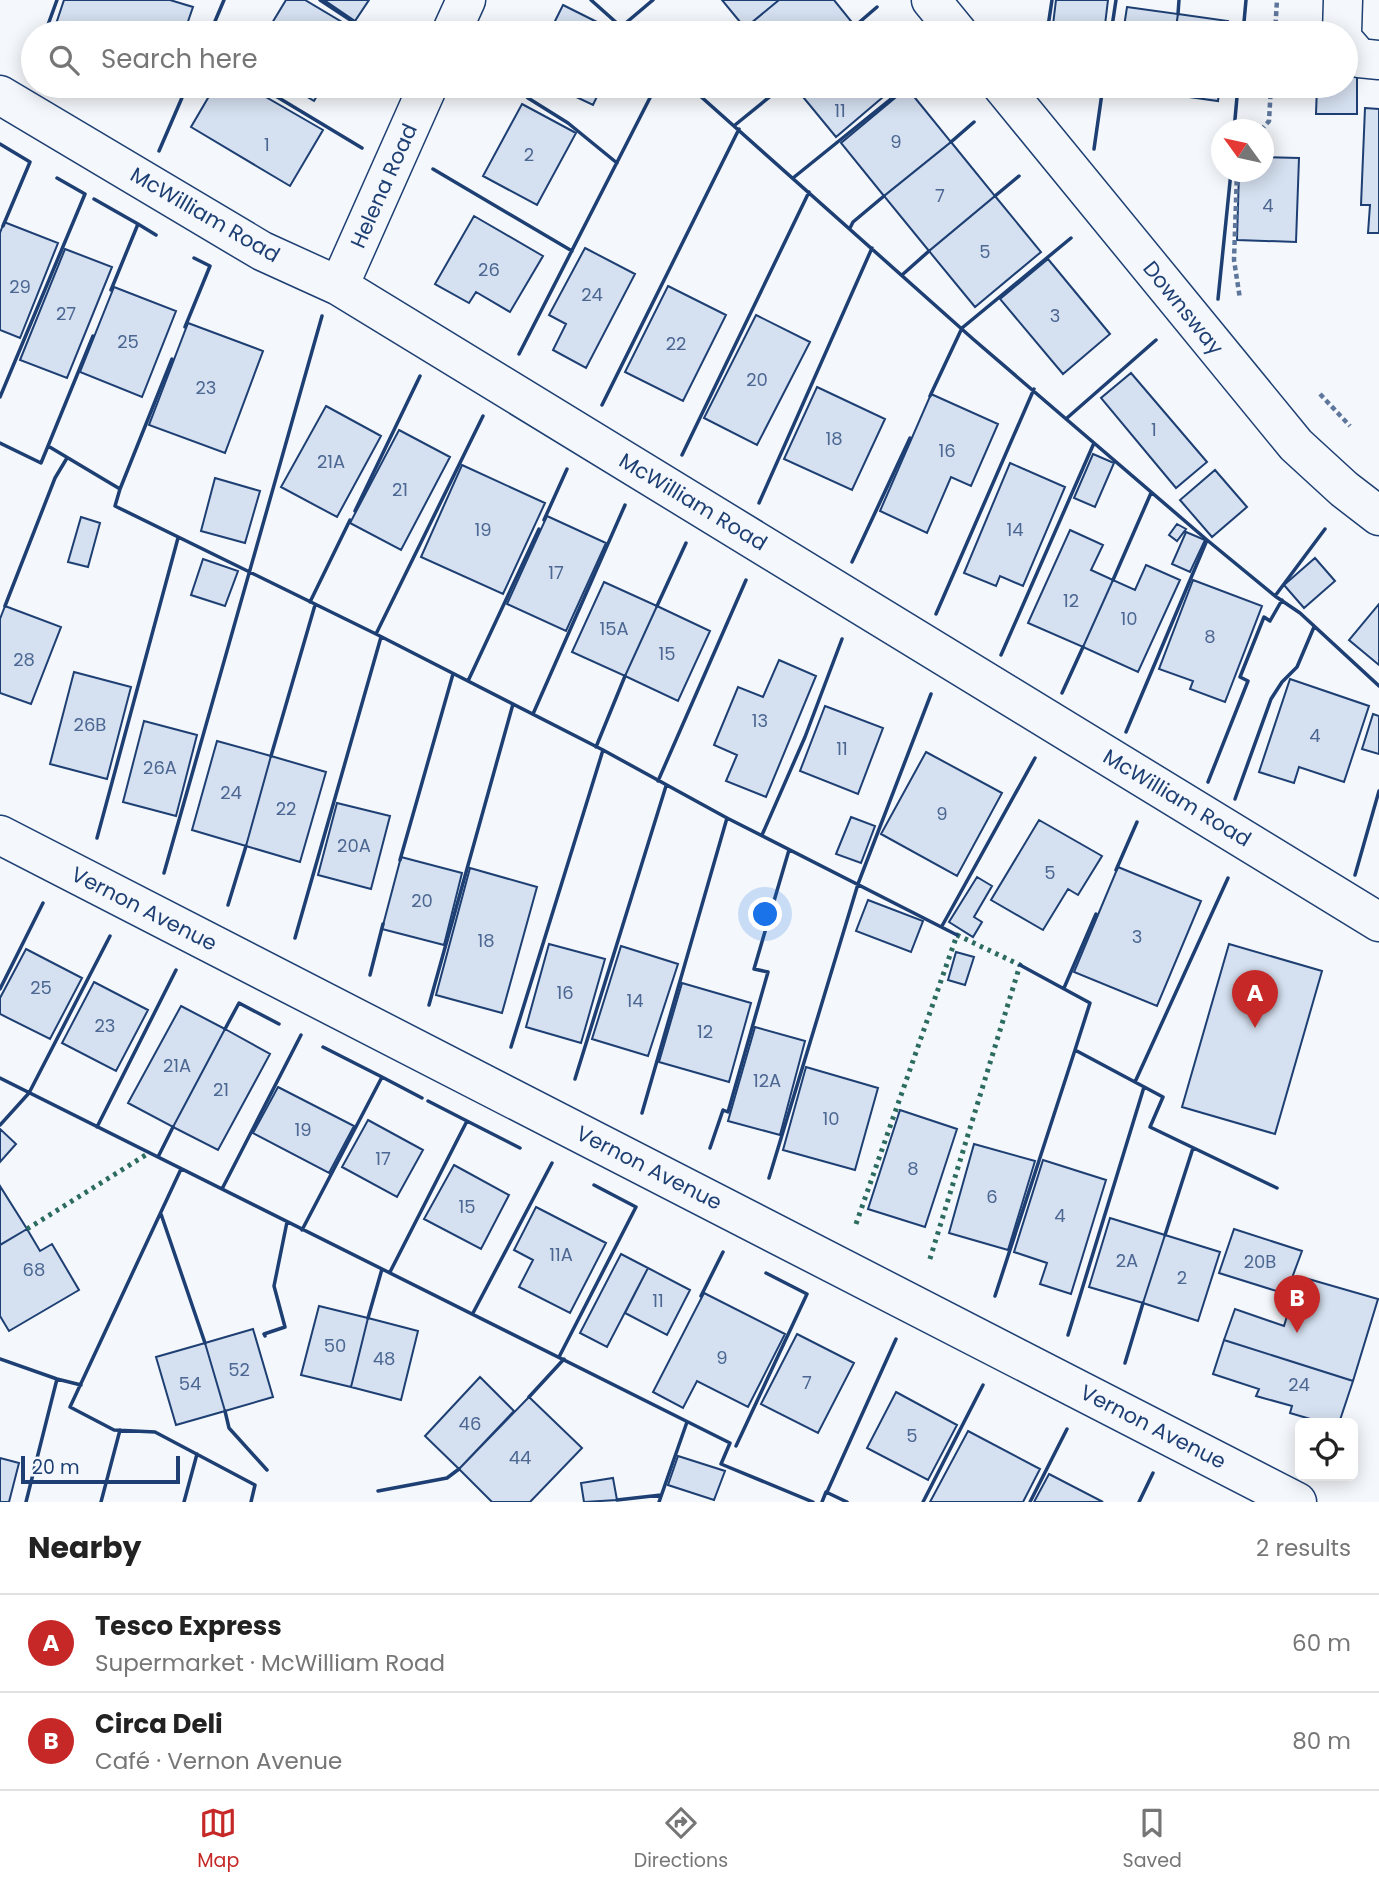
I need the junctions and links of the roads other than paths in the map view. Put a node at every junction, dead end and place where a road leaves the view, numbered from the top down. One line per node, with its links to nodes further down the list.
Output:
1 (466, 0): 4 (street)
2 (931, 0): 5 (street)
3 (1343, 0): 6 (street)
4 (456, 21)
5 (948, 21)
6 (1342, 21)
7 (1358, 57): 8 (street)
8 (1379, 60)
9 (0, 95): 12 (street, McWilliam Road)
10 (423, 98): 12 (street, Helena Road)
11 (1012, 98): 13 (street, Downsway)
12 (339, 286): 15 (street, McWilliam Road)
13 (1379, 516)
14 (0, 835): 16 (street, Vernon Avenue)
15 (1379, 922)
16 (1297, 1502)

